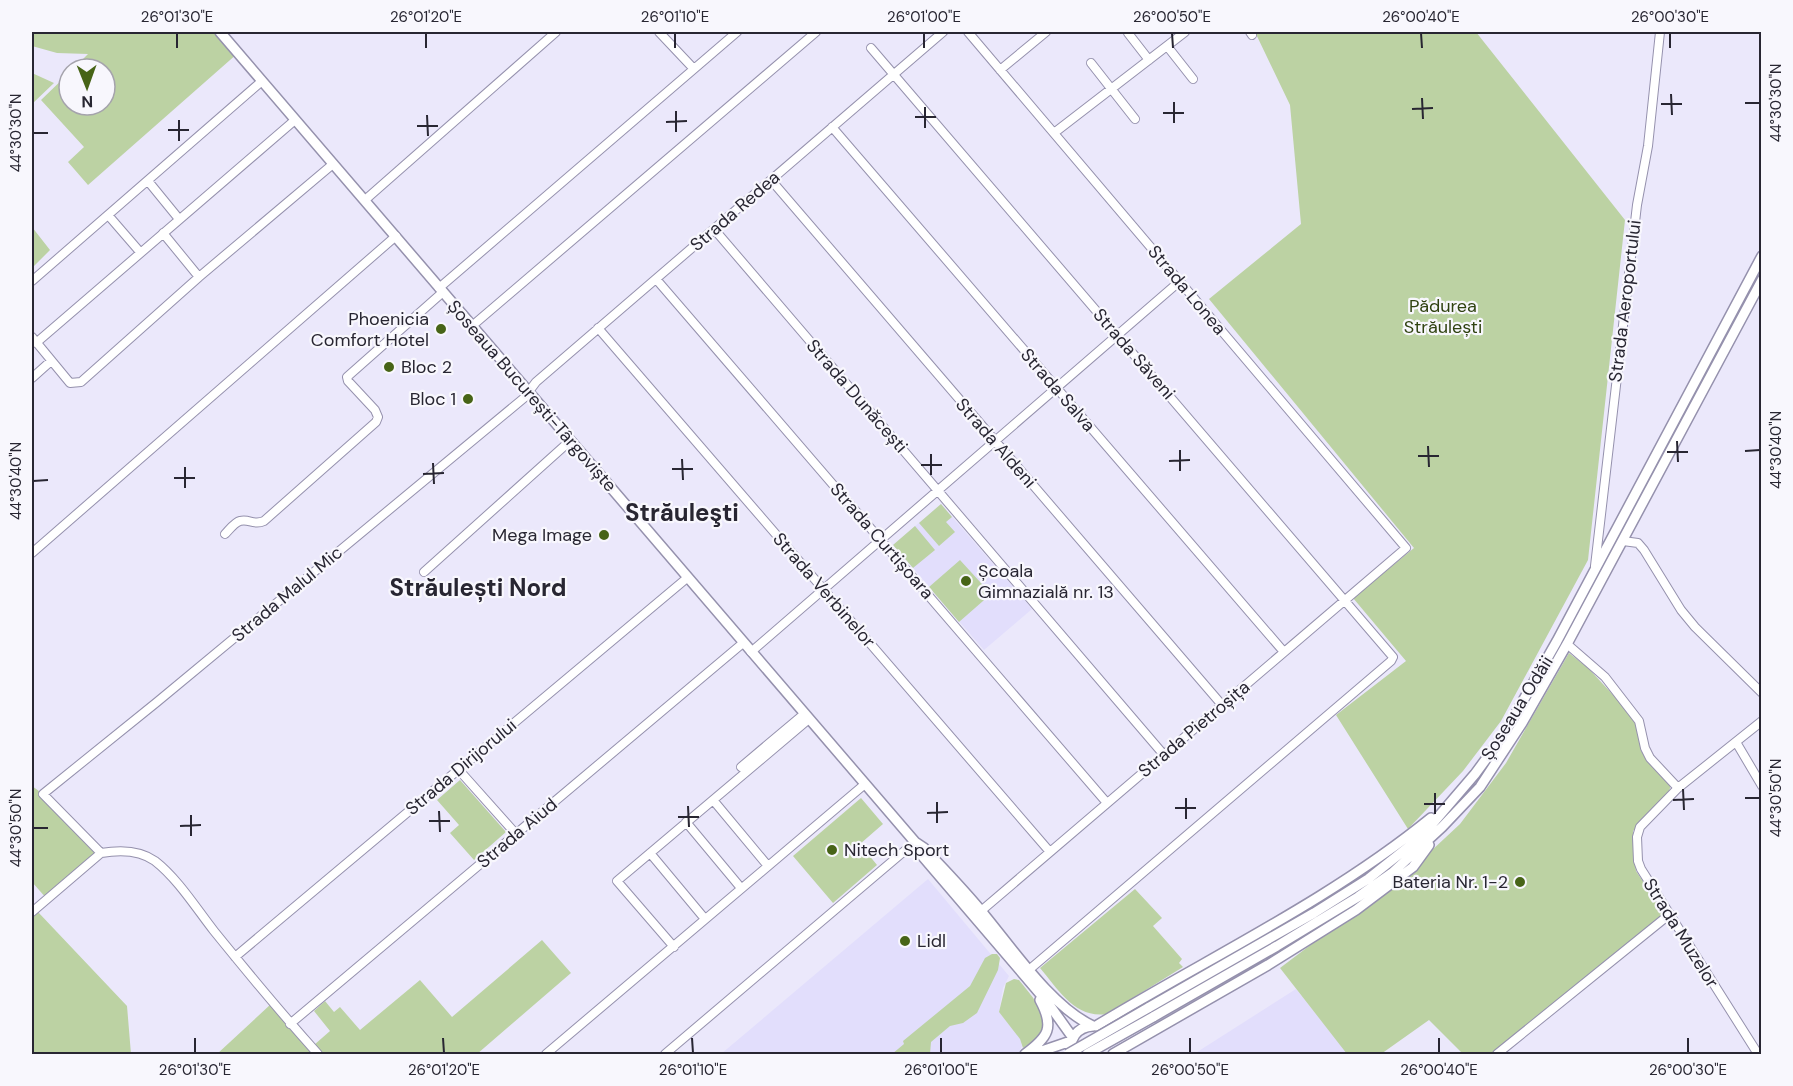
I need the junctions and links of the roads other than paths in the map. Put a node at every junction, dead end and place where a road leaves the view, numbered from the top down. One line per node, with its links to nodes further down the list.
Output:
1 (220, 32): 20 (main road, Șoseaua București-Târgoviște)
2 (556, 32): 29 (street)
3 (659, 32): 16 (street)
4 (737, 32): 16 (street)
5 (816, 32): 44 (street)
6 (943, 32): 18 (street, Strada Redea)
7 (968, 32): 17 (street, Strada Lonea)
8 (1046, 32): 17 (street)
9 (1185, 32): 12 (street)
10 (1660, 32): 60 (street, Strada Aeroportului)
11 (1128, 33): 14 (street)
12 (1167, 46): 14 (street); 19 (street)
13 (871, 48): 18 (street, Strada Săveni)
14 (1149, 60): 21 (street)
15 (1091, 63): 21 (street)
16 (693, 68): 43 (street)
17 (1000, 70): 25 (street, Strada Lonea)
18 (894, 74): 24 (street, Strada Redea); 46 (street, Strada Săveni)
19 (1193, 79)
20 (262, 81): 23 (main road, Șoseaua București-Târgoviște); 28 (street)
21 (1112, 89): 22 (street); 25 (street)
22 (1135, 119)
23 (295, 120): 26 (main road, Șoseaua București-Târgoviște); 31 (street)
24 (832, 127): 27 (street, Strada Redea); 50 (street, Strada Salva)
25 (1054, 133): 42 (street, Strada Lonea)
26 (333, 164): 29 (main road, Șoseaua București-Târgoviște); 38 (street)
27 (771, 180): 32 (street, Strada Redea); 53 (street, Strada Aldeni)
28 (148, 181): 30 (street); 31 (street)
29 (365, 200): 34 (main road, Șoseaua București-Târgoviște)
30 (108, 215): 36 (street); 41 (street)
31 (179, 219): 33 (street)
32 (714, 229): 39 (street, Strada Redea); 54 (street, Strada Dunăcești)
33 (163, 233): 36 (street); 38 (street)
34 (396, 236): 43 (main road, Șoseaua București-Târgoviște); 59 (street)
35 (1761, 251): 37 (street, Șoseaua Odăii)
36 (140, 252): 47 (street)
37 (1759, 261): 60 (main road, Șoseaua Odăii)
38 (199, 277): 48 (street)
39 (656, 279): 45 (street, Strada Redea); 56 (street, Strada Curtișoara)
40 (1761, 280): 57 (main road, Șoseaua Odăii)
41 (32, 281)
42 (1180, 281): 46 (street); 58 (street, Strada Lonea)
43 (441, 290): 44 (main road, Șoseaua București-Târgoviște); 55 (street)
44 (472, 326): 51 (main road, Șoseaua București-Târgoviște)
45 (598, 328): 51 (street, Strada Redea); 63 (street, Strada Verbinelor)
46 (1118, 335): 50 (street); 64 (street, Strada Săveni)
47 (34, 340): 48 (street)
48 (51, 361): 49 (street)
49 (32, 378)
50 (1057, 388): 53 (street); 68 (street, Strada Salva)
51 (528, 391): 52 (main road, Șoseaua București-Târgoviște); 88 (street, Strada Malul Mic)
52 (571, 440): 61 (street); 62 (main road, Șoseaua București-Târgoviște)
53 (995, 441): 54 (street); 70 (street, Strada Aldeni)
54 (938, 491): 56 (street); 74 (street, Strada Dunăcești)
55 (225, 534)
56 (881, 540): 63 (street); 81 (street, Strada Curtișoara)
57 (1623, 541): 66 (main road, Șoseaua Odăii); 69 (street)
58 (1406, 548): 64 (street, Strada Pietroșița)
59 (32, 554)
60 (1594, 571): 82 (main road, Șoseaua Odăii)
61 (424, 572)
62 (687, 578): 65 (main road, Șoseaua București-Târgoviște); 76 (street, Strada Dirijorului)
63 (824, 590): 67 (street); 87 (street, Strada Verbinelor)
64 (1345, 600): 68 (street, Strada Pietroșița); 98 (street, Strada Săveni)
65 (744, 643): 67 (main road, Șoseaua București-Târgoviște); 85 (street, Strada Aiud)
66 (1567, 644): 79 (street); 84 (main road, Șoseaua Odăii)
67 (751, 652): 71 (main road, Șoseaua București-Târgoviște)
68 (1284, 652): 70 (street, Strada Pietroșița)
69 (1761, 693)
70 (1222, 705): 74 (street, Strada Pietroșița)
71 (807, 716): 75 (street); 77 (main road, Șoseaua București-Târgoviște); 80 (street)
72 (1761, 721): 73 (street, Strada Muzelor)
73 (1736, 742): 78 (street); 79 (street, Strada Muzelor)
74 (1164, 755): 81 (street, Strada Pietroșița)
75 (741, 767)
76 (458, 770): 85 (street); 97 (street, Strada Dirijorului)
77 (865, 784): 86 (main road, Șoseaua București-Târgoviște); 90 (street)
78 (1761, 786)
79 (1678, 788): 94 (street, Strada Muzelor)
80 (713, 800): 83 (street); 90 (street)
81 (1107, 803): 87 (street, Strada Pietroșița)
82 (1449, 803): 100 (main road, Șoseaua Odăii); 102 (main road)
83 (686, 822): 89 (street); 91 (street)
84 (1442, 827): 100 (main road, Șoseaua Odăii); 104 (main road)
85 (516, 834): 101 (street, Strada Aiud)
86 (915, 842): 92 (main road, Șoseaua București-Târgoviște); 99 (main road, Șoseaua București-Târgoviște); 107 (street)
87 (1050, 852): 92 (street, Strada Pietroșița)
88 (101, 853): 93 (street); 97 (street)
89 (650, 853): 95 (street); 96 (street)
90 (768, 866): 91 (street)
91 (741, 888): 95 (street)
92 (981, 911): 98 (main road, Șoseaua București-Târgoviște)
93 (32, 912)
94 (1670, 914): 114 (street); 115 (street, Strada Muzelor)
95 (705, 919): 96 (street)
96 (674, 947): 106 (street)
97 (235, 957): 101 (street)
98 (1030, 969): 102 (main road, Șoseaua București-Târgoviște)
99 (1030, 982): 103 (main road, Șoseaua București-Târgoviște); 108 (main road)
100 (1151, 1012): 110 (main road, Șoseaua Odăii, bridge); 111 (main road, Șoseaua Odăii, bridge)
101 (290, 1024): 105 (street)
102 (1095, 1026): 103 (main road); 112 (main road, Șoseaua București-Târgoviște)
103 (1072, 1040): 109 (main road); 110 (main road)
104 (1133, 1043): 112 (main road); 113 (main road)
105 (318, 1054)
106 (546, 1054)
107 (665, 1054)
108 (1025, 1054)
109 (1033, 1054)
110 (1070, 1054)
111 (1087, 1054)
112 (1113, 1054)
113 (1125, 1054)
114 (1497, 1054)
115 (1759, 1054)

